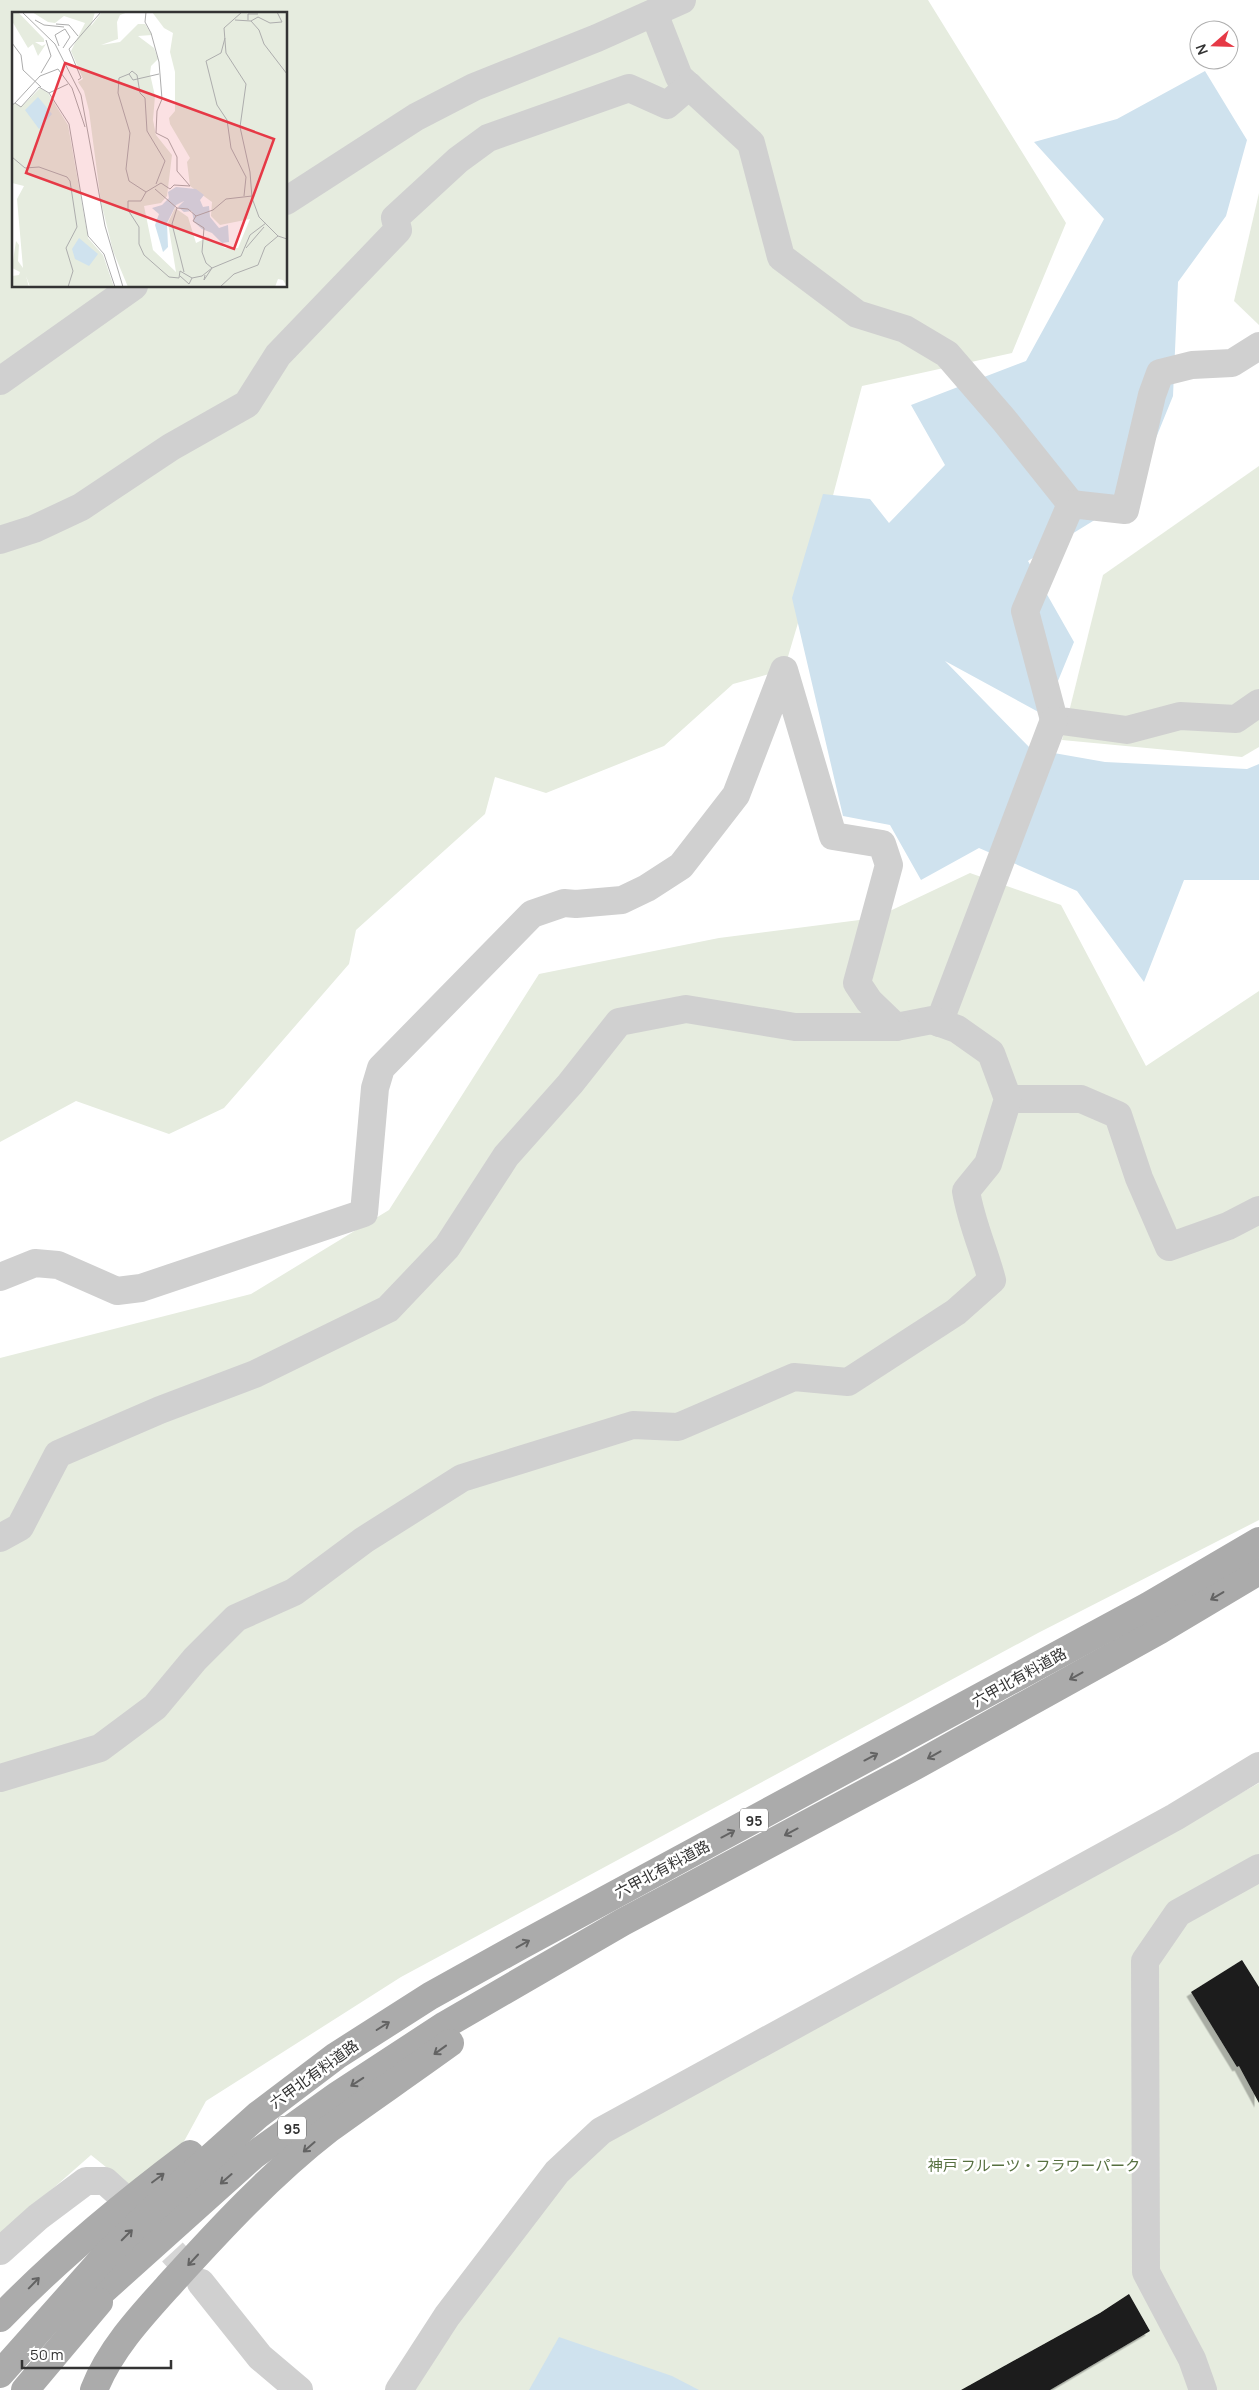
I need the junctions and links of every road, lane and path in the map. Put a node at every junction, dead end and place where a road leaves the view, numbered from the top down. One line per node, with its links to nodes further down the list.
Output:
1 (682, 0): 2 (street)
2 (654, 13): 3 (street); 4 (street)
3 (689, 86): 8 (street); 9 (street)
4 (288, 200)
5 (131, 288): 7 (street)
6 (1259, 346): 8 (street)
7 (0, 381)
8 (1071, 504): 11 (street)
9 (0, 540)
10 (1259, 703): 11 (street)
11 (1054, 720): 12 (street)
12 (939, 1023): 13 (street); 14 (street)
13 (896, 1027): 16 (street); 17 (street)
14 (1008, 1100): 15 (street); 21 (street)
15 (1259, 1210)
16 (0, 1277)
17 (0, 1538)
18 (1259, 1541): 24 (main road, 六甲北有料道路 / 95, one-way to 18)
19 (1259, 1571): 23 (main road, 六甲北有料道路 / 95, one-way to 23)
20 (1259, 1766): 36 (street)
21 (0, 1778)
22 (1259, 1868): 37 (street)
23 (624, 1922): 27 (main road, 六甲北有料道路 / 95, one-way to 27); 34 (main road, one-way to 34)
24 (258, 2115): 27 (main road, 六甲北有料道路 / 95, one-way to 24); 29 (main road, one-way to 24)
25 (125, 2199): 26 (street)
26 (0, 2251)
27 (118, 2261): 30 (main road, 六甲北有料道路 / 95); 31 (main road, 六甲北有料道路 / 95); 32 (main road, 六甲北有料道路 / 95); 33 (main road, 六甲北有料道路 / 95)
28 (201, 2283): 35 (street)
29 (0, 2318)
30 (0, 2350)
31 (0, 2374)
32 (5, 2390)
33 (26, 2390)
34 (94, 2390)
35 (299, 2390)
36 (399, 2390)
37 (1202, 2390)

